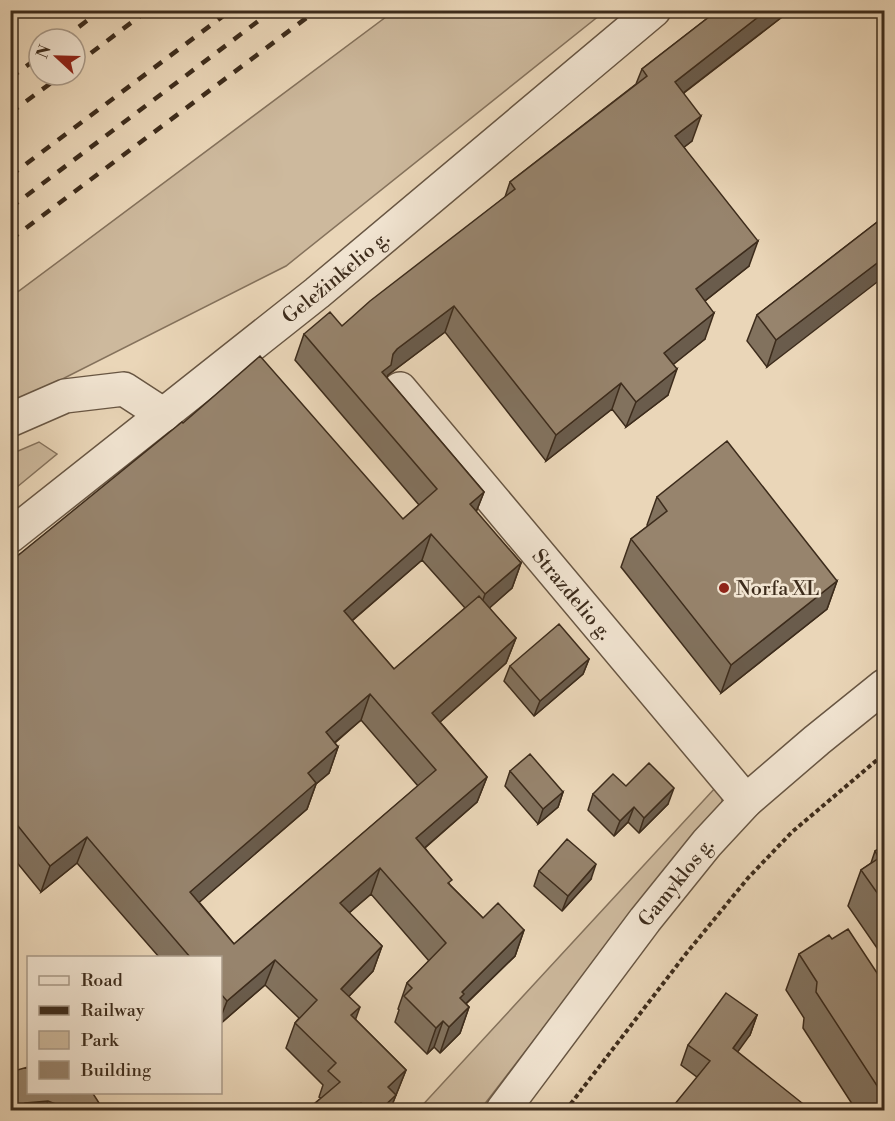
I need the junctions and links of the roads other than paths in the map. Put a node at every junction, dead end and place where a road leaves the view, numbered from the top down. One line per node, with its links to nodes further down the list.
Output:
1 (654, 10): 3 (street, Geležinkelio g.)
2 (400, 389): 7 (street, Strazdelio g.)
3 (164, 415): 4 (street); 5 (street, Geležinkelio g.)
4 (10, 420)
5 (10, 536)
6 (885, 686): 7 (street, Gamyklos g.)
7 (746, 801): 8 (street, Gamyklos g.)
8 (503, 1110)

